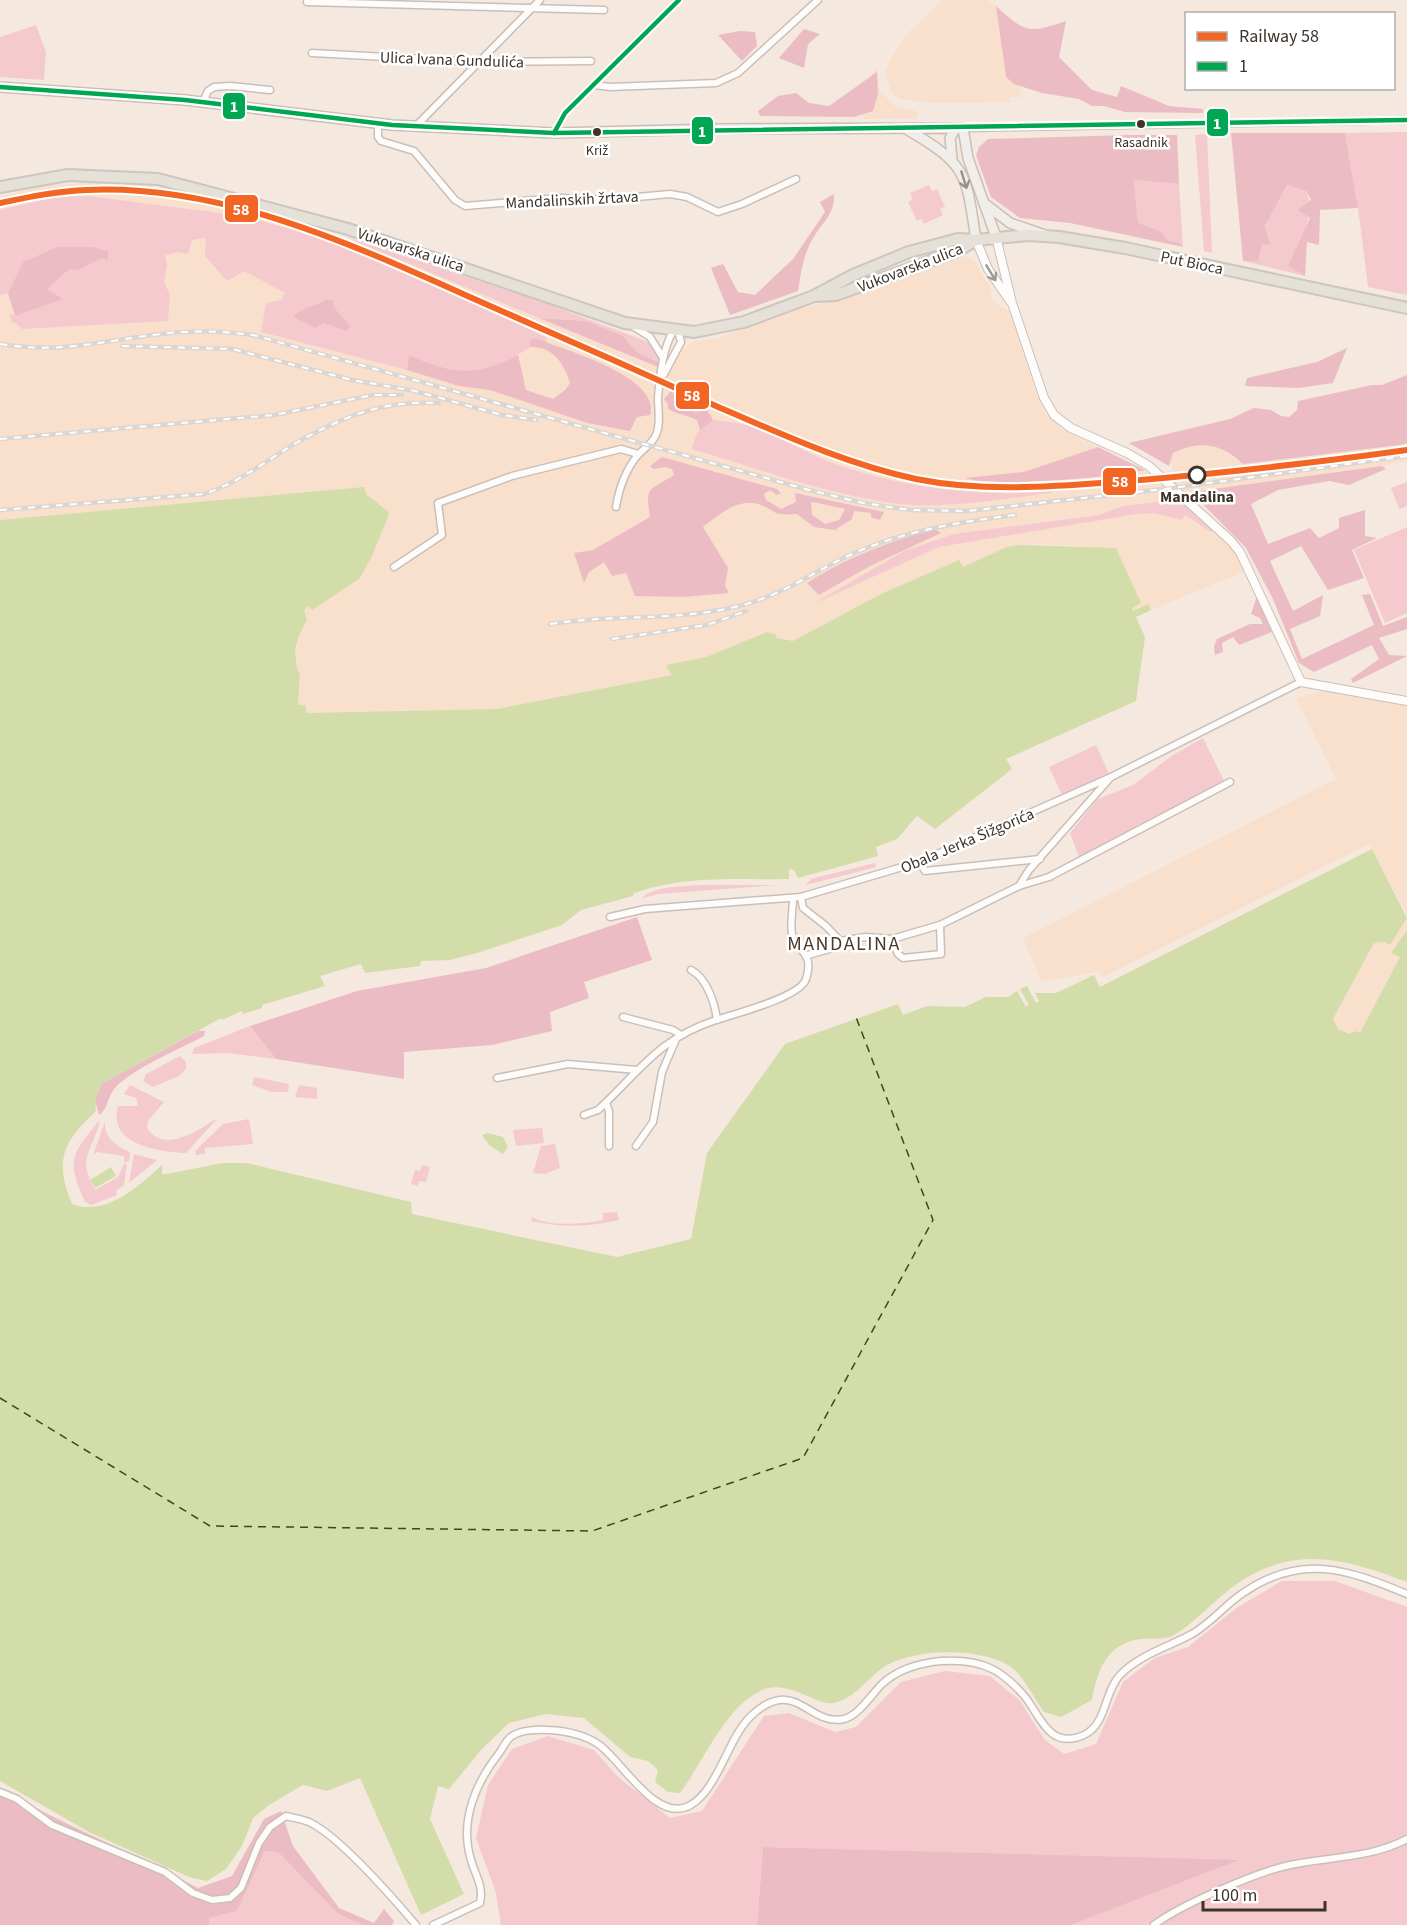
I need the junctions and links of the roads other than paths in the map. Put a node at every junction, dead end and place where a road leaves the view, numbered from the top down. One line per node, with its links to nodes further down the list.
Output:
1 (540, 0): 5 (street)
2 (679, 0): 10 (street)
3 (818, 0): 10 (street)
4 (307, 2): 5 (street)
5 (532, 8): 6 (street); 9 (street)
6 (604, 10)
7 (312, 53): 9 (street, Ulica Ivana Gundulića)
8 (591, 61): 9 (street, Ulica Ivana Gundulića)
9 (480, 62): 16 (street)
10 (594, 85): 19 (street)
11 (0, 87): 13 (main road)
12 (270, 90): 13 (street)
13 (203, 102): 15 (main road)
14 (1407, 120): 17 (street)
15 (378, 123): 16 (main road); 21 (street, Mandalinskih žrtava)
16 (416, 126): 19 (main road)
17 (959, 128): 18 (main road); 20 (main road); 23 (main road)
18 (906, 129): 19 (main road); 20 (main road)
19 (554, 133)
20 (952, 158): 26 (main road, one-way to 26)
21 (796, 179)
22 (0, 188): 29 (main road, Vukovarska ulica)
23 (983, 201): 24 (main road); 25 (main road)
24 (1045, 235): 25 (main road, Put Bioca); 28 (main road, Put Bioca)
25 (996, 237): 26 (main road, Put Bioca); 27 (street)
26 (976, 240): 27 (street, one-way to 27); 30 (main road, Vukovarska ulica)
27 (1012, 303): 36 (street)
28 (1407, 308)
29 (625, 323): 30 (main road, Vukovarska ulica); 31 (street)
30 (676, 330): 31 (street); 32 (street)
31 (663, 358): 32 (street)
32 (662, 377): 33 (street)
33 (638, 454): 34 (street); 35 (street)
34 (616, 507)
35 (394, 567)
36 (1301, 682): 37 (street); 38 (street, Obala Jerka Šižgorića)
37 (1407, 701)
38 (1111, 777): 40 (street); 41 (street, Obala Jerka Šižgorića)
39 (1230, 782): 42 (street)
40 (1040, 859): 41 (street); 42 (street)
41 (919, 862): 44 (street, Obala Jerka Šižgorića)
42 (1019, 886): 46 (street)
43 (793, 897): 44 (street, Obala Jerka Šižgorića); 45 (street, Obala Jerka Šižgorića); 49 (street)
44 (801, 897): 48 (street)
45 (610, 917)
46 (940, 925): 47 (street); 47 (street)
47 (892, 939): 48 (street)
48 (840, 941): 49 (street)
49 (808, 954): 52 (street)
50 (692, 970): 52 (street)
51 (622, 1017): 53 (street)
52 (717, 1020): 53 (street)
53 (678, 1037): 54 (street); 59 (street)
54 (637, 1070): 55 (street); 56 (street)
55 (497, 1078)
56 (606, 1103): 57 (street); 58 (street)
57 (584, 1115)
58 (609, 1146)
59 (636, 1146)
60 (1407, 1594): 64 (street)
61 (0, 1792): 63 (street)
62 (1407, 1839): 65 (street)
63 (416, 1925)
64 (433, 1925)
65 (1154, 1925)

